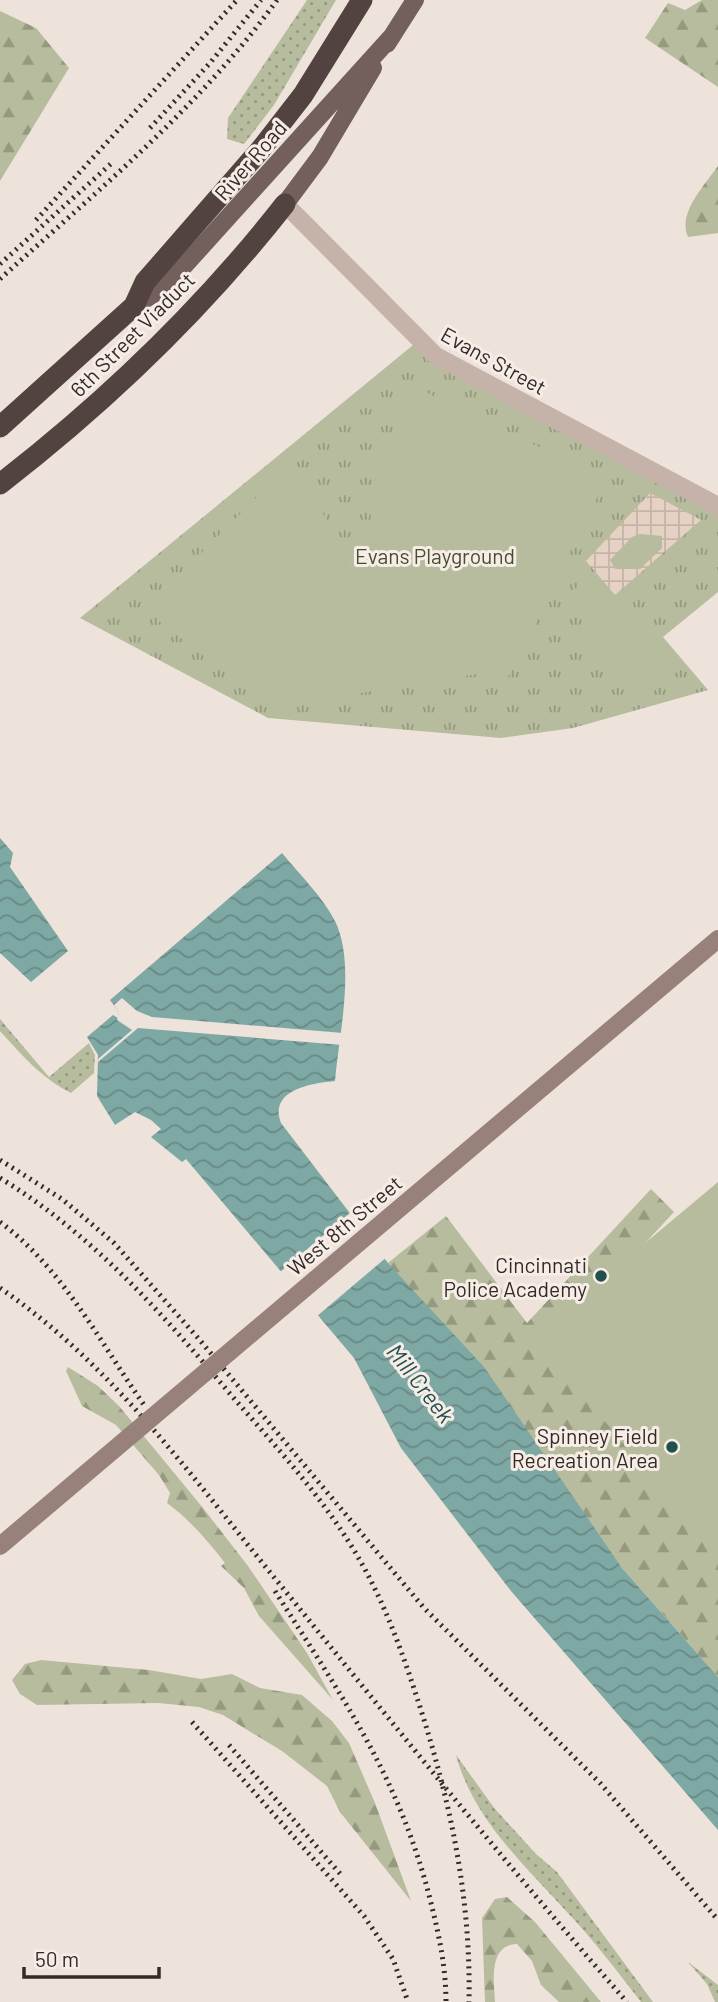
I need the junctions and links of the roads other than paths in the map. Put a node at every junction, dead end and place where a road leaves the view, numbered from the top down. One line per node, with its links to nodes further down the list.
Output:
1 (362, 0): 5 (highway, 6th Street Viaduct)
2 (415, 0): 3 (main road, River Road)
3 (393, 35): 4 (main road, River Road); 5 (main road, River Road)
4 (285, 204): 7 (highway, 6th Street Viaduct); 8 (street, Evans Street)
5 (168, 270): 6 (highway, 6th Street Viaduct)
6 (0, 427)
7 (0, 484)
8 (718, 506)
9 (718, 939): 10 (main road, West 8th Street, bridge)
10 (0, 1546)

